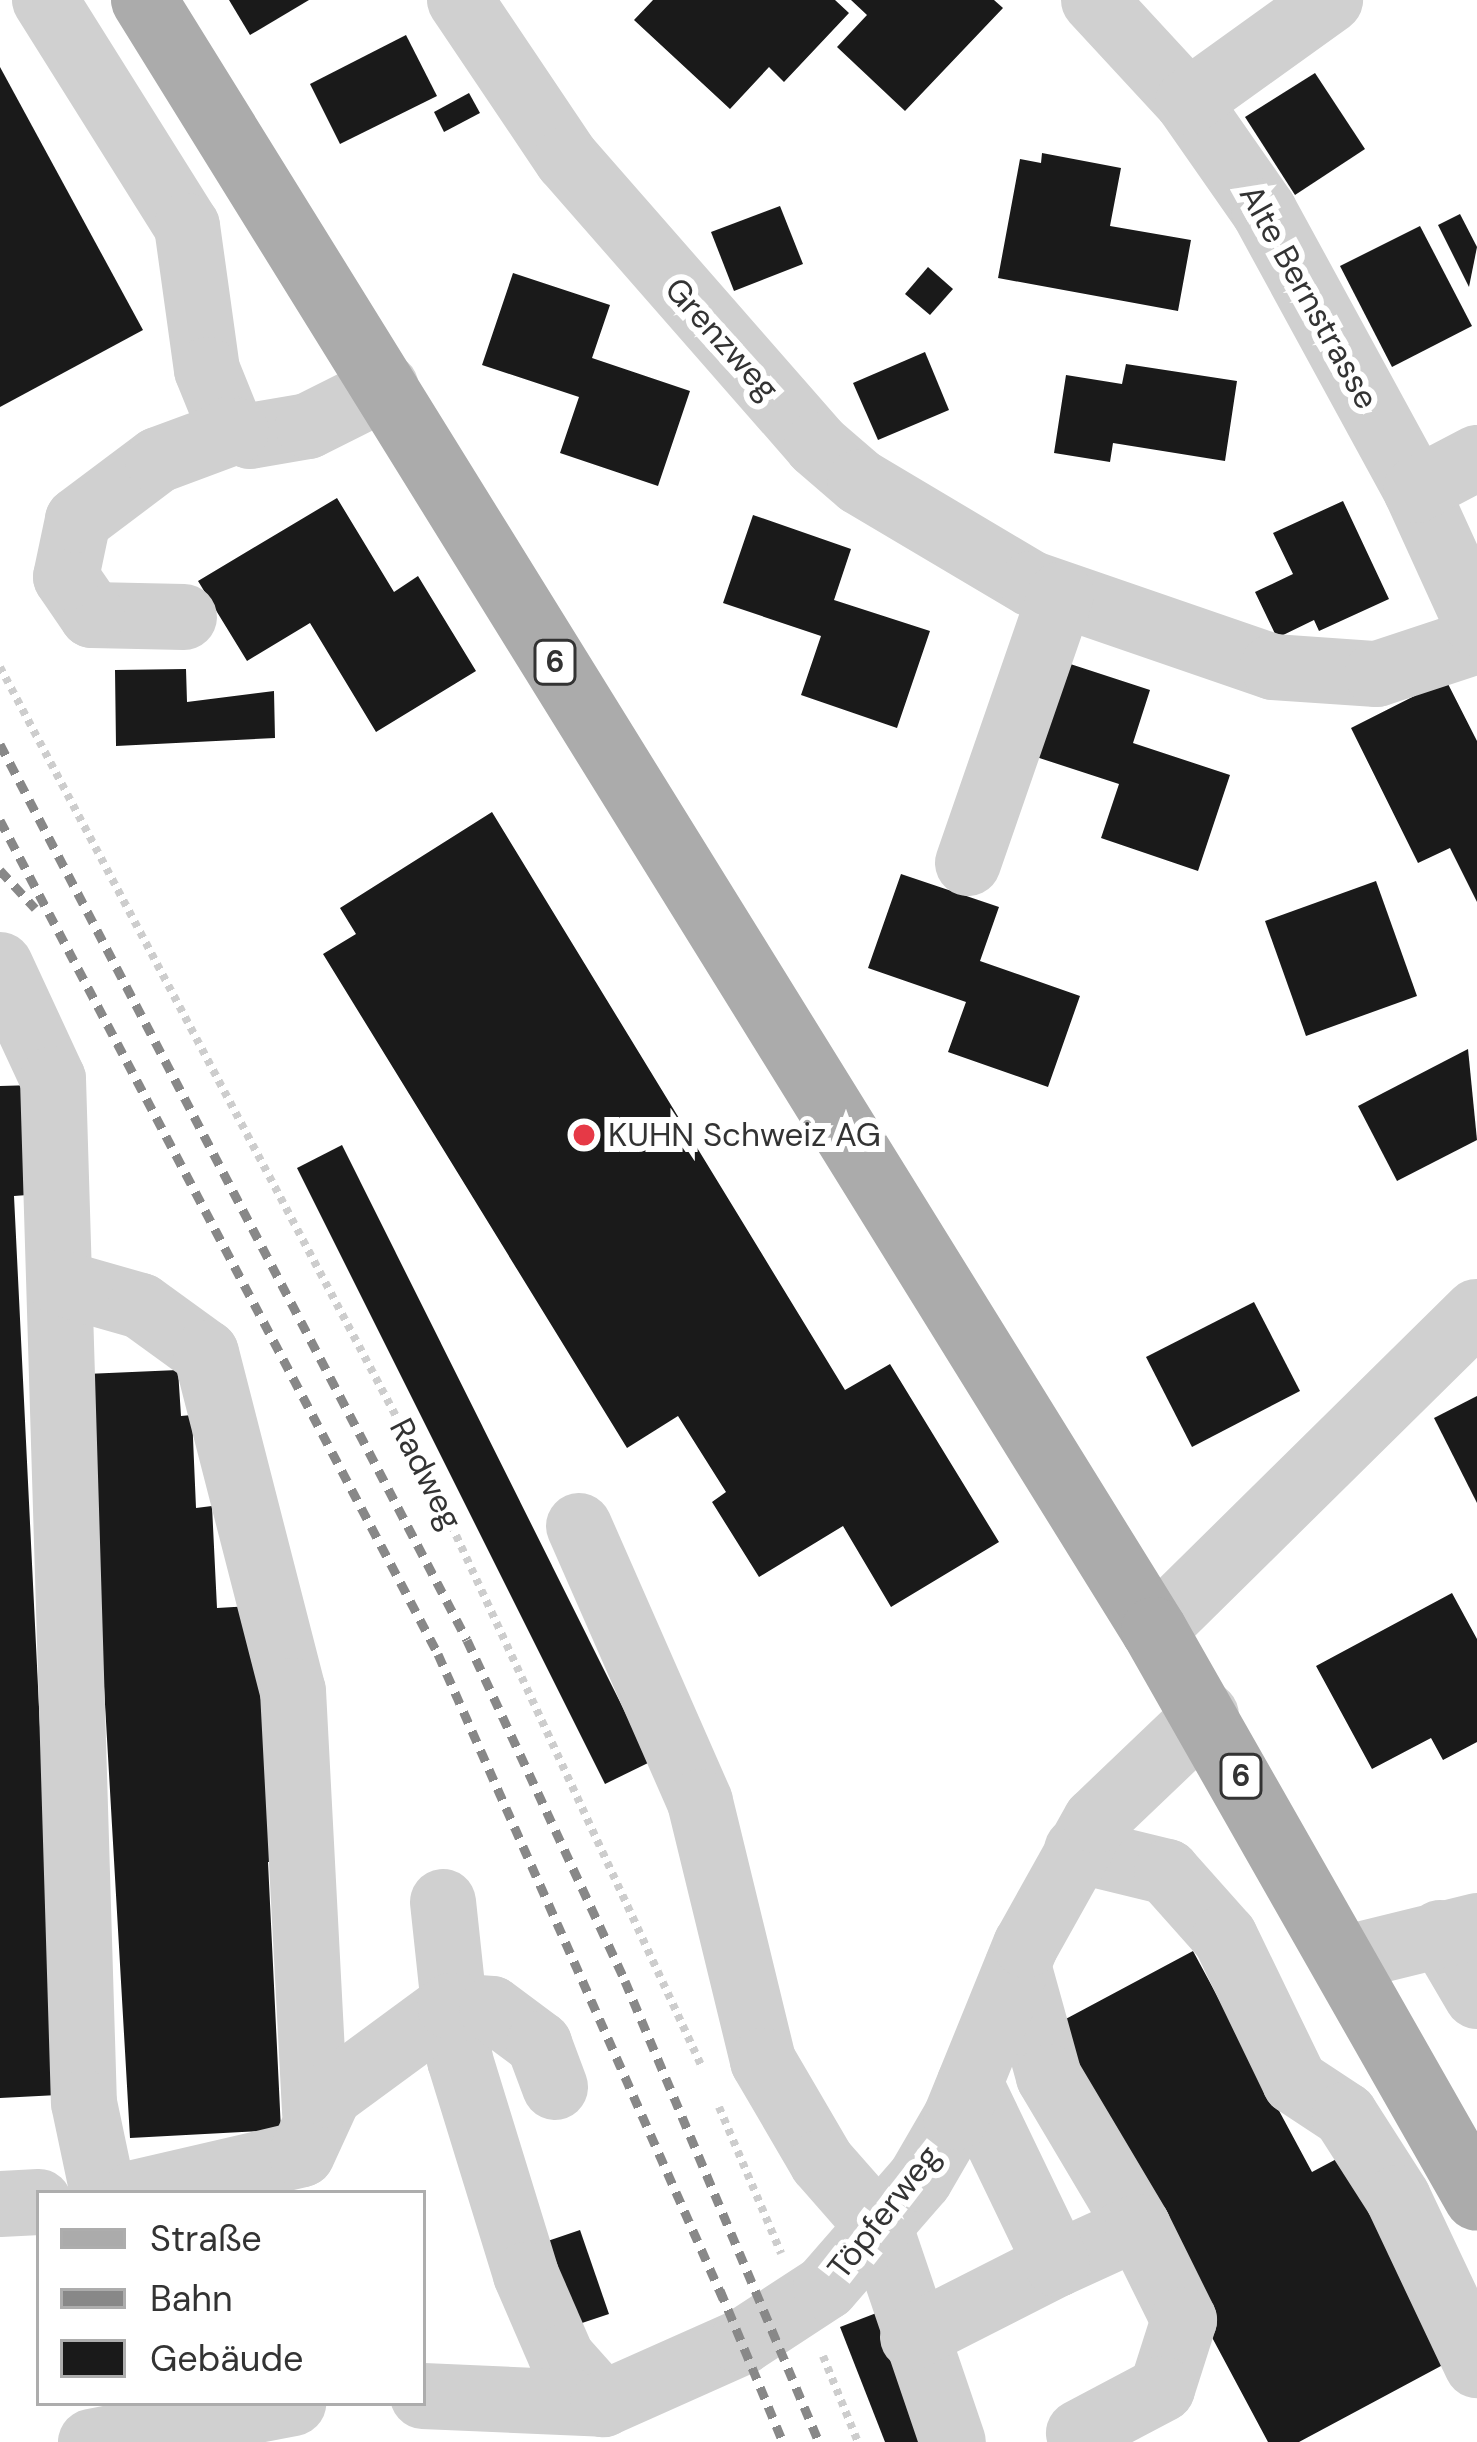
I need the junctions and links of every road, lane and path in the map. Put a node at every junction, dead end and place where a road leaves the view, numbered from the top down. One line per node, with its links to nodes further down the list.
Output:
1 (45, 0): 8 (street)
2 (144, 0): 7 (main road, 6)
3 (460, 0): 11 (street, Grenzweg)
4 (1094, 0): 6 (street, Alte Bernstrasse)
5 (1330, 0): 6 (street)
6 (1188, 102): 10 (street, Alte Bernstrasse)
7 (386, 387): 8 (street); 21 (main road, 6)
8 (236, 431): 12 (street)
9 (1477, 458): 10 (street)
10 (1416, 490): 13 (street, Alte Bernstrasse)
11 (1061, 595): 14 (street, Grenzweg); 16 (street)
12 (184, 617)
13 (1477, 624)
14 (1477, 641)
15 (0, 668): 30 (path, Radweg)
16 (968, 862)
17 (0, 964): 18 (street)
18 (60, 1282): 34 (street); 35 (street)
19 (1477, 1312): 21 (street)
20 (579, 1526): 41 (street)
21 (1154, 1630): 22 (main road, 6)
22 (1205, 1715): 23 (street, Töpferweg); 26 (main road, 6)
23 (1077, 1850): 27 (street, Töpferweg); 45 (street)
24 (443, 1902): 29 (street)
25 (1458, 1929): 26 (street); 28 (street)
26 (1347, 1958): 37 (main road, 6)
27 (1018, 1965): 31 (street, Töpferweg); 40 (street)
28 (1477, 1996)
29 (450, 2006): 32 (street); 34 (street); 48 (street)
30 (708, 2080)
31 (970, 2083): 41 (street, Töpferweg); 42 (street)
32 (555, 2087)
33 (715, 2096): 43 (path)
34 (315, 2113): 36 (street)
35 (102, 2190)
36 (151, 2190)
37 (1477, 2198)
38 (36, 2202): 39 (street)
39 (0, 2204)
40 (1138, 2227): 42 (street); 50 (street)
41 (880, 2228): 43 (street, Töpferweg); 44 (street)
42 (1057, 2264): 44 (street)
43 (803, 2305): 48 (street, Töpferweg); 51 (path)
44 (913, 2337): 52 (street)
45 (1477, 2365)
46 (426, 2396): 48 (street)
47 (269, 2406): 49 (street)
48 (578, 2418)
49 (116, 2426)
50 (1079, 2433)
51 (858, 2442)
52 (953, 2442)

